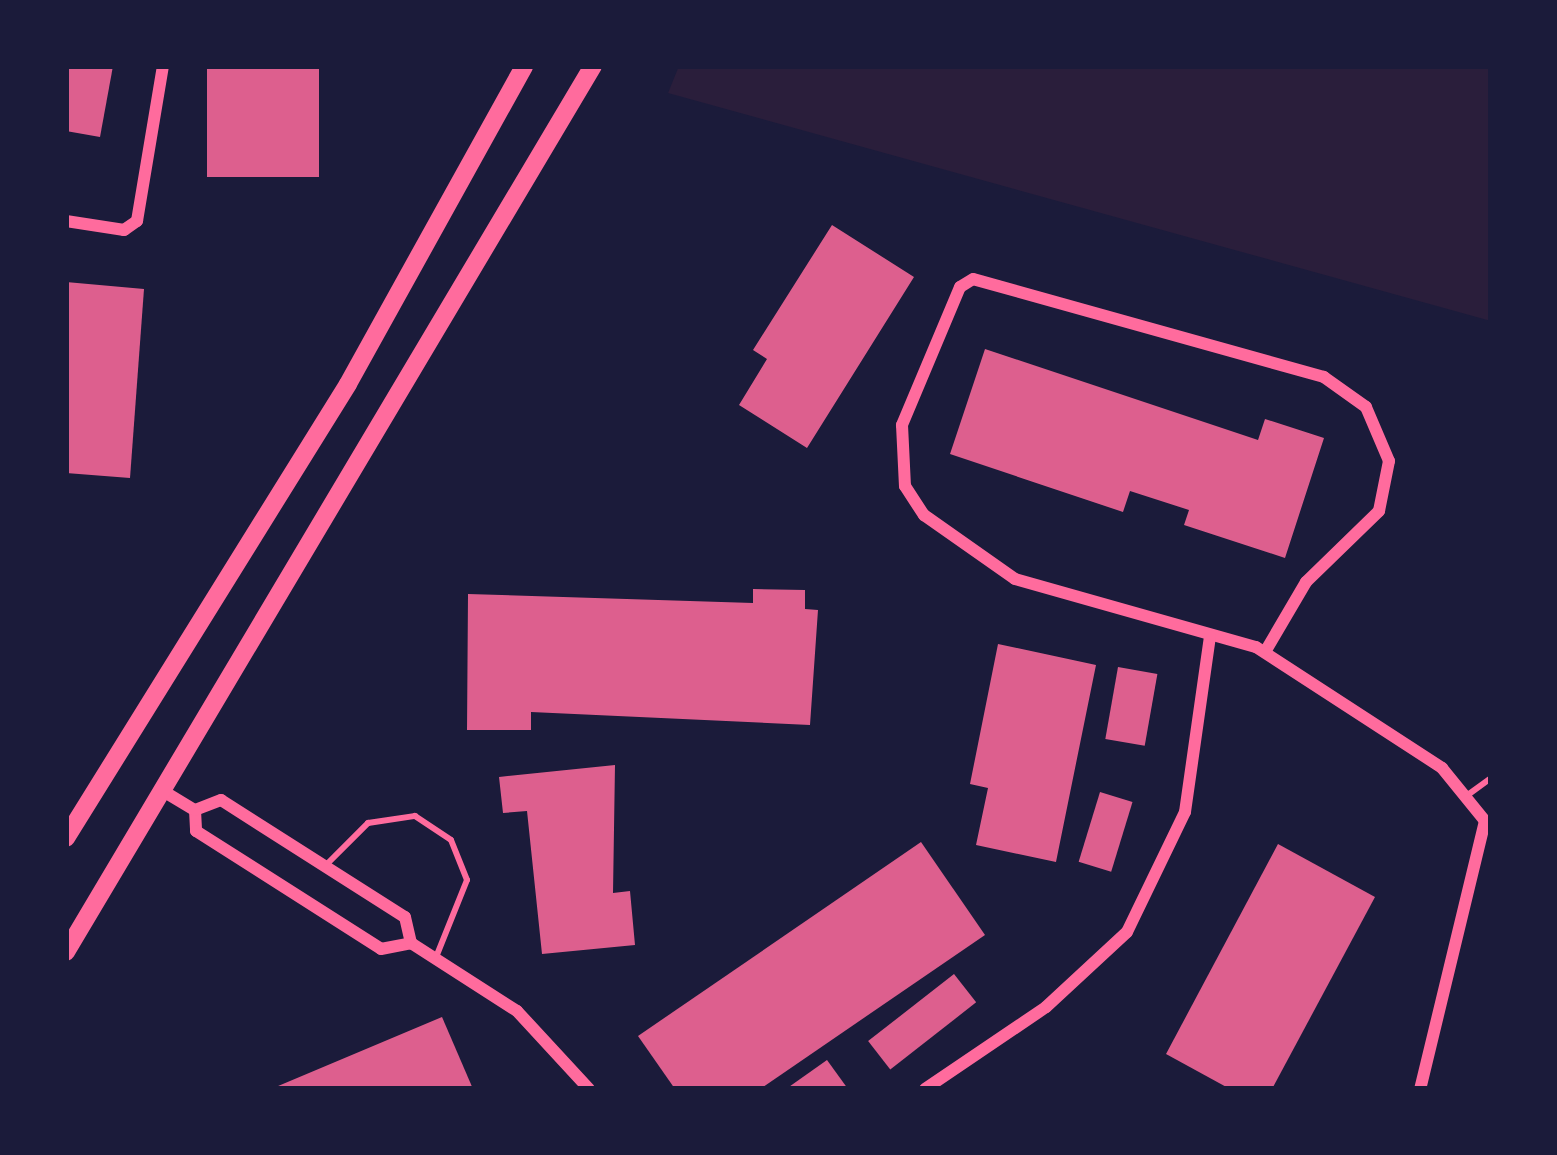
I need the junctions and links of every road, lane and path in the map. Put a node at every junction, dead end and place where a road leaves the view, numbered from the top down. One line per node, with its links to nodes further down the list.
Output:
1 (163, 66): 4 (street)
2 (524, 66): 11 (main road)
3 (593, 66): 8 (main road)
4 (66, 221)
5 (1210, 637): 6 (street); 6 (street); 17 (street)
6 (1264, 652): 9 (street)
7 (1491, 778): 9 (lane)
8 (163, 791): 10 (street); 14 (main road)
9 (1469, 794): 18 (street)
10 (195, 810): 12 (street); 13 (street)
11 (66, 838)
12 (325, 866): 13 (street); 15 (lane)
13 (411, 943): 15 (street)
14 (66, 952)
15 (436, 957): 16 (street)
16 (589, 1089)
17 (925, 1089)
18 (1420, 1089)

